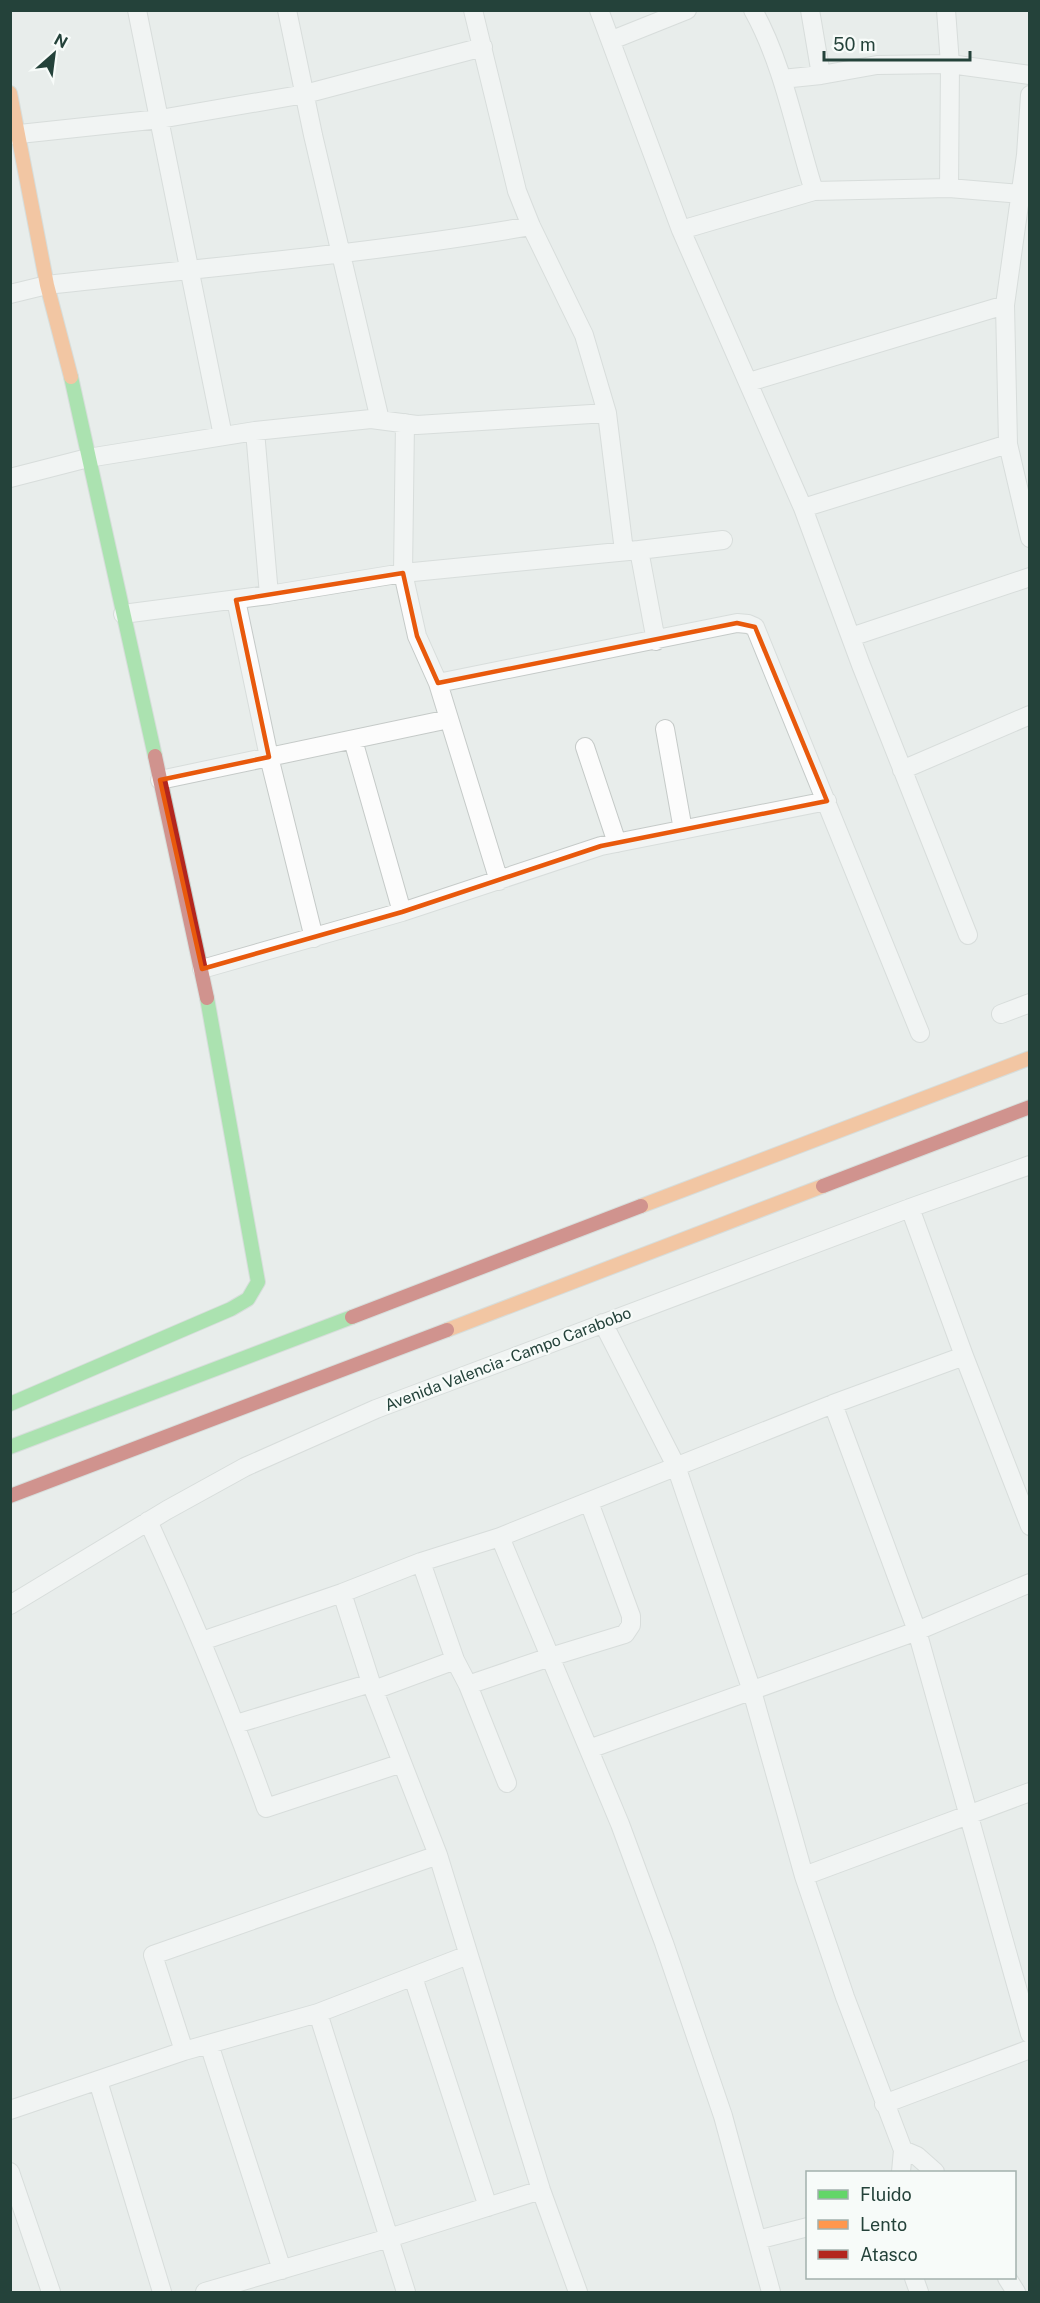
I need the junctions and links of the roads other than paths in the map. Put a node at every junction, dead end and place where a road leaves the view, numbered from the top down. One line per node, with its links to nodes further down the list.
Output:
1 (137, 10): 18 (street)
2 (288, 10): 16 (street)
3 (473, 10): 10 (street)
4 (599, 10): 9 (street)
5 (687, 10): 9 (street)
6 (753, 10): 14 (street)
7 (810, 10): 12 (street)
8 (946, 10): 11 (street)
9 (612, 40): 24 (street)
10 (483, 47): 16 (street); 23 (street)
11 (950, 64): 12 (street); 13 (street); 20 (street)
12 (821, 75): 14 (street)
13 (1029, 75)
14 (782, 79): 21 (street)
15 (10, 93): 19 (main road)
16 (305, 94): 18 (street); 25 (street)
17 (1029, 95): 22 (street)
18 (160, 119): 19 (street); 26 (street)
19 (15, 134): 27 (main road)
20 (949, 188): 21 (street); 22 (street)
21 (814, 191): 24 (street)
22 (1021, 194): 29 (street)
23 (531, 226): 25 (street); 31 (street)
24 (681, 230): 30 (street)
25 (341, 253): 26 (street); 32 (street)
26 (190, 269): 27 (street); 35 (street)
27 (47, 285): 28 (street); 37 (main road)
28 (10, 294)
29 (1005, 305): 30 (street); 36 (street)
30 (749, 382): 39 (street)
31 (607, 413): 33 (street); 42 (street)
32 (380, 420): 33 (street); 34 (street)
33 (405, 423): 43 (street)
34 (255, 430): 35 (street); 45 (street)
35 (223, 436): 37 (street)
36 (1008, 444): 39 (street); 40 (street)
37 (88, 458): 38 (street); 47 (main road)
38 (10, 478)
39 (803, 508): 48 (street)
40 (1029, 538)
41 (723, 540): 42 (street)
42 (632, 551): 43 (street); 49 (street)
43 (403, 573): 45 (street); 50 (street)
44 (1029, 577): 48 (street)
45 (269, 595): 46 (street)
46 (236, 600): 47 (street); 56 (street)
47 (123, 614): 58 (main road)
48 (851, 637): 57 (street)
49 (656, 641): 50 (street); 59 (street)
50 (438, 684): 52 (street)
51 (1029, 715): 57 (street)
52 (449, 719): 54 (street); 62 (street)
53 (665, 729): 60 (street)
54 (353, 740): 56 (street); 63 (street)
55 (585, 747): 61 (street)
56 (269, 757): 58 (street); 65 (street)
57 (902, 770): 64 (street)
58 (160, 780): 66 (main road)
59 (827, 801): 60 (street); 69 (street)
60 (683, 830): 61 (street)
61 (617, 843): 62 (street)
62 (499, 881): 63 (street)
63 (402, 912): 65 (street)
64 (968, 935)
65 (314, 938): 66 (street)
66 (202, 969): 76 (main road)
67 (1029, 1003): 68 (street)
68 (1000, 1014)
69 (920, 1033)
70 (1029, 1058): 78 (main road)
71 (1029, 1107): 80 (main road)
72 (1029, 1165): 73 (street, Avenida Valencia - Campo Carabobo)
73 (910, 1208): 74 (street, Avenida Valencia - Campo Carabobo); 75 (street)
74 (603, 1323): 79 (street); 82 (street, Avenida Valencia - Campo Carabobo)
75 (964, 1356): 77 (street); 83 (street)
76 (10, 1404)
77 (833, 1404): 79 (street); 89 (street)
78 (10, 1447)
79 (676, 1466): 81 (street); 95 (street)
80 (10, 1496)
81 (589, 1502): 84 (street); 91 (street)
82 (148, 1521): 88 (street, Avenida Valencia - Campo Carabobo); 90 (street)
83 (1029, 1526)
84 (500, 1537): 85 (street); 91 (street)
85 (421, 1562): 87 (street); 92 (street)
86 (1029, 1583): 89 (street)
87 (342, 1593): 90 (street); 94 (street)
88 (10, 1605)
89 (917, 1631): 95 (street); 101 (street)
90 (202, 1641): 96 (street)
91 (549, 1657): 93 (street); 97 (street)
92 (455, 1660): 93 (street); 94 (street)
93 (468, 1685): 99 (street)
94 (373, 1686): 96 (street); 98 (street)
95 (752, 1691): 97 (street); 103 (street)
96 (236, 1724): 98 (street)
97 (589, 1749): 122 (street)
98 (402, 1763): 102 (street)
99 (507, 1783)
100 (1029, 1792): 101 (street)
101 (969, 1816): 103 (street); 107 (street)
102 (438, 1855): 104 (street); 110 (street)
103 (804, 1876): 112 (street)
104 (468, 1955): 105 (street); 118 (street)
105 (413, 1977): 106 (street); 119 (street)
106 (318, 2013): 108 (street); 121 (street)
107 (1029, 2034)
108 (209, 2044): 110 (street); 123 (street)
109 (1029, 2049): 112 (street)
110 (184, 2051): 111 (street)
111 (98, 2081): 113 (street); 127 (street)
112 (884, 2104): 114 (street)
113 (10, 2110)
114 (903, 2150): 115 (street); 116 (street)
115 (901, 2171)
116 (934, 2171)
117 (10, 2172): 126 (street)
118 (541, 2190): 119 (street); 130 (street)
119 (488, 2207): 121 (street)
120 (806, 2227): 122 (street)
121 (389, 2238): 123 (street); 129 (street)
122 (756, 2240): 131 (street)
123 (282, 2270): 125 (street)
124 (1008, 2279): 132 (street)
125 (266, 2284): 128 (street)
126 (51, 2292)
127 (162, 2292)
128 (205, 2292)
129 (405, 2292)
130 (577, 2292)
131 (771, 2292)
132 (1016, 2292)

